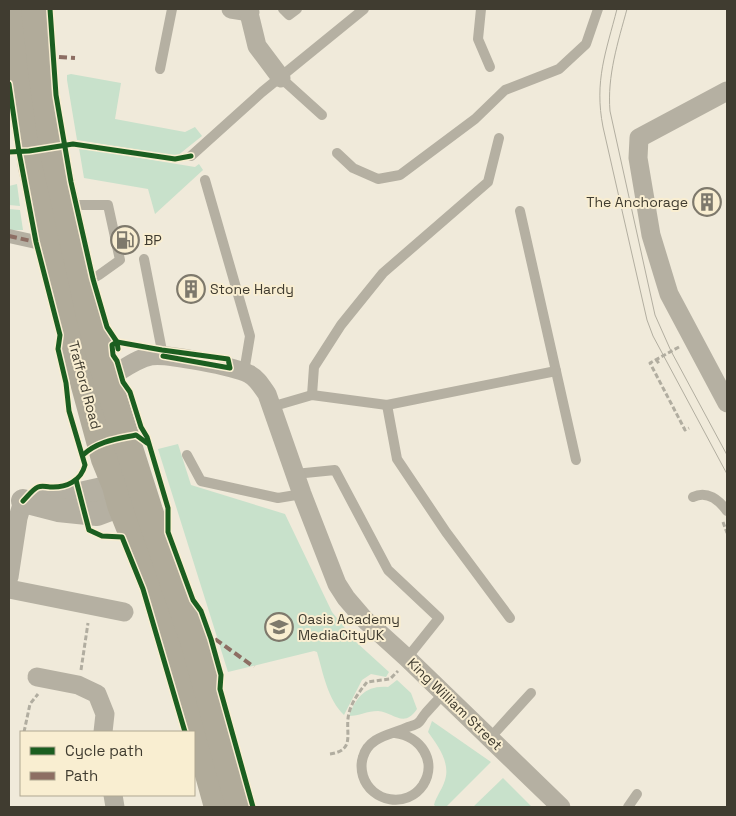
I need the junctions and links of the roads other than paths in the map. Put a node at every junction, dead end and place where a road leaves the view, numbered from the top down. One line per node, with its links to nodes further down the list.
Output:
1 (12, 9): 36 (highway, Trafford Road)
2 (35, 9): 19 (highway, Trafford Road)
3 (172, 9): 11 (lane)
4 (283, 9): 5 (lane)
5 (297, 9)
6 (364, 9): 12 (lane)
7 (481, 9): 10 (lane)
8 (598, 9): 16 (lane)
9 (243, 10): 12 (street)
10 (490, 67)
11 (160, 69)
12 (281, 78): 14 (lane); 17 (lane)
13 (727, 91): 30 (street)
14 (322, 115)
15 (499, 138): 29 (lane)
16 (337, 153)
17 (191, 156)
18 (205, 180): 26 (lane)
19 (64, 203): 24 (highway, Trafford Road); 24 (lane)
20 (520, 211): 27 (lane)
21 (9, 236): 22 (street)
22 (36, 242)
23 (144, 260): 25 (lane)
24 (82, 284): 28 (highway, Trafford Road)
25 (163, 356): 26 (street); 28 (street)
26 (237, 370): 32 (street, King William Street)
27 (556, 371): 31 (lane); 34 (lane)
28 (107, 379): 36 (highway, Trafford Road)
29 (312, 395): 31 (lane); 32 (lane)
30 (727, 404)
31 (387, 405): 44 (lane)
32 (271, 407): 35 (street, King William Street)
33 (187, 454): 37 (lane)
34 (576, 460)
35 (295, 474): 37 (street, King William Street); 45 (lane)
36 (129, 488): 39 (street); 55 (highway, Trafford Road); 56 (highway, Trafford Road)
37 (302, 494): 45 (street, King William Street)
38 (693, 497): 40 (lane)
39 (16, 500): 41 (street)
40 (727, 512)
41 (9, 577)
42 (9, 589): 43 (street)
43 (124, 612)
44 (510, 618)
45 (409, 660): 48 (street, King William Street)
46 (41, 678): 50 (street)
47 (531, 693): 52 (lane)
48 (443, 694): 49 (lane); 52 (street, King William Street)
49 (418, 723): 51 (lane); 53 (lane)
50 (103, 731)
51 (395, 733): 53 (lane); 53 (lane)
52 (490, 738): 57 (street, King William Street)
53 (418, 742)
54 (637, 794): 58 (lane)
55 (218, 807)
56 (240, 807)
57 (561, 807)
58 (628, 807)

